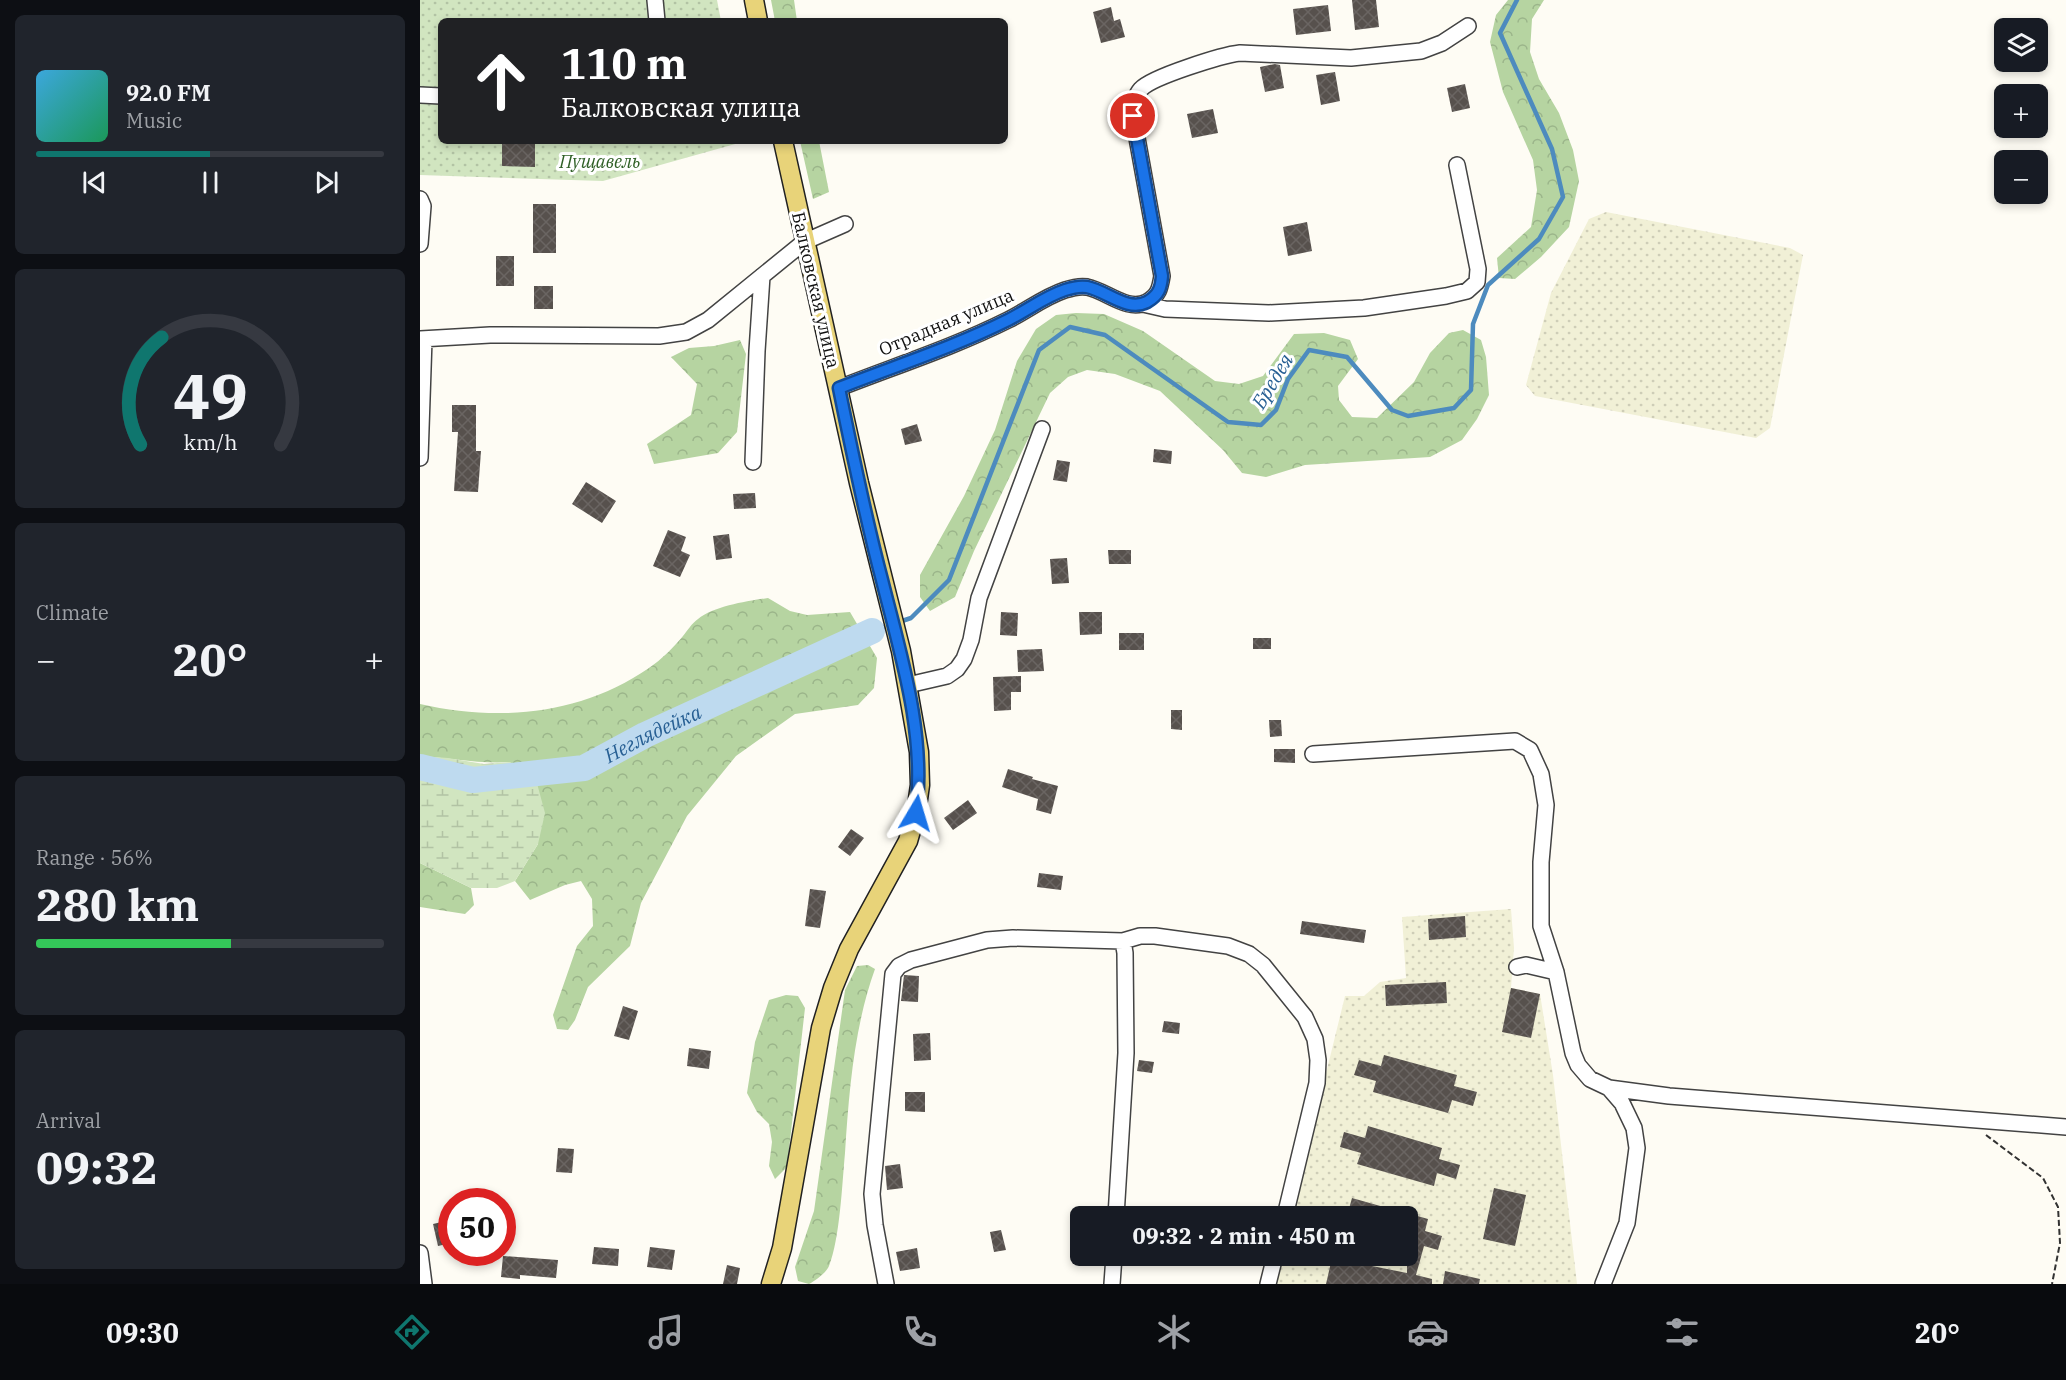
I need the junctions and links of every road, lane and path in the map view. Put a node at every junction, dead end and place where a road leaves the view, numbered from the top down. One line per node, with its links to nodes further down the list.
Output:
1 (655, 0): 3 (street)
2 (754, 0): 4 (main road)
3 (657, 18)
4 (757, 18)
5 (1468, 26): 15 (street)
6 (420, 96): 7 (street)
7 (438, 96)
8 (784, 144): 12 (main road, Балковская улица)
9 (1457, 165): 15 (street, Отрадная улица)
10 (420, 199): 13 (street)
11 (845, 224): 12 (street)
12 (804, 242): 14 (street); 17 (main road, Балковская улица)
13 (420, 244)
14 (762, 276): 16 (street); 20 (street)
15 (1143, 304): 17 (street, Отрадная улица)
16 (422, 339): 19 (street)
17 (839, 388): 21 (main road, Балковская улица)
18 (1042, 429): 21 (street)
19 (420, 458)
20 (753, 462)
21 (908, 686): 35 (main road, Балковская улица)
22 (1313, 754): 25 (street)
23 (1123, 941): 29 (street); 30 (street); 36 (street)
24 (1517, 967): 25 (street)
25 (1556, 972): 26 (street)
26 (1609, 1088): 27 (street); 39 (street)
27 (1962, 1118): 28 (street); 40 (path)
28 (2066, 1126)
29 (1117, 1206)
30 (1287, 1206)
31 (420, 1253): 34 (street)
32 (1113, 1266): 37 (street)
33 (1272, 1266): 38 (street)
34 (424, 1284)
35 (771, 1284)
36 (886, 1284)
37 (1112, 1284)
38 (1268, 1284)
39 (1603, 1284)
40 (2052, 1284)

